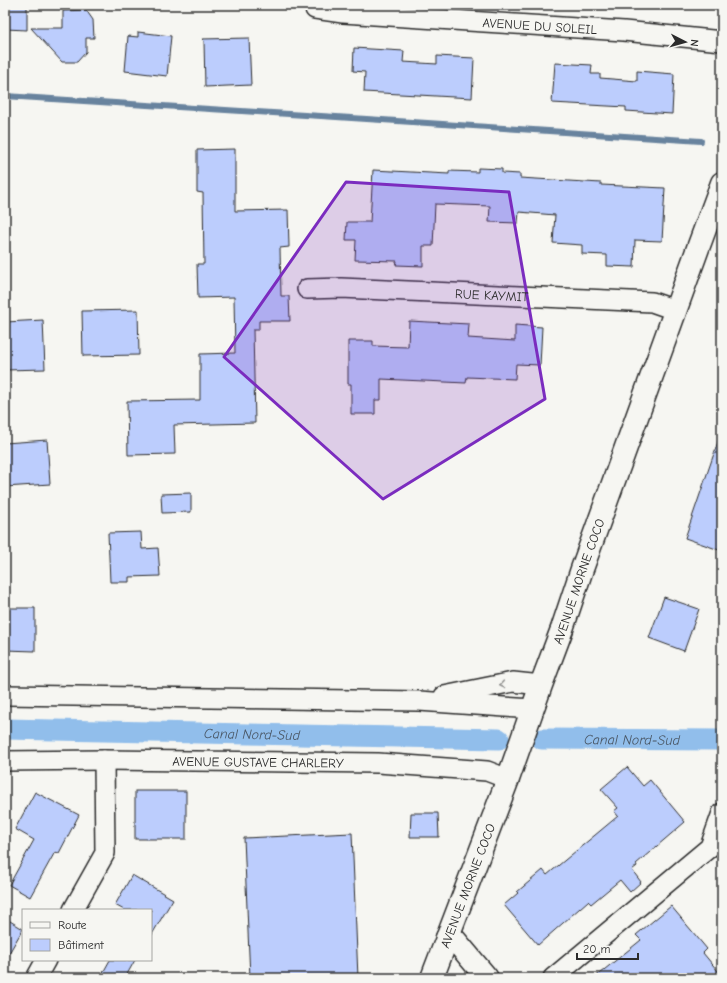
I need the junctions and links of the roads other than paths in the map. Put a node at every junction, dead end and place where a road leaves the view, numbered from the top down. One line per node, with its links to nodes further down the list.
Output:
1 (313, 5): 2 (street, AVENUE DU SOLEIL)
2 (722, 41)
3 (722, 183): 5 (street, AVENUE MORNE COCO)
4 (307, 288): 5 (street, RUE KAYMIT)
5 (675, 310): 6 (street, AVENUE MORNE COCO)
6 (540, 685): 8 (street, one-way to 8); 9 (street, AVENUE MORNE COCO)
7 (5, 695): 8 (street)
8 (419, 701): 9 (street)
9 (532, 709): 12 (street, AVENUE MORNE COCO)
10 (104, 760): 11 (street, AVENUE GUSTAVE CHARLERY); 12 (street, AVENUE GUSTAVE CHARLERY); 14 (street)
11 (5, 761)
12 (508, 779): 15 (street, AVENUE MORNE COCO)
13 (722, 813): 20 (street)
14 (74, 909)
15 (447, 938): 18 (street, AVENUE MORNE COCO); 19 (street)
16 (45, 961): 17 (street)
17 (36, 978)
18 (432, 978)
19 (488, 978)
20 (553, 978)

